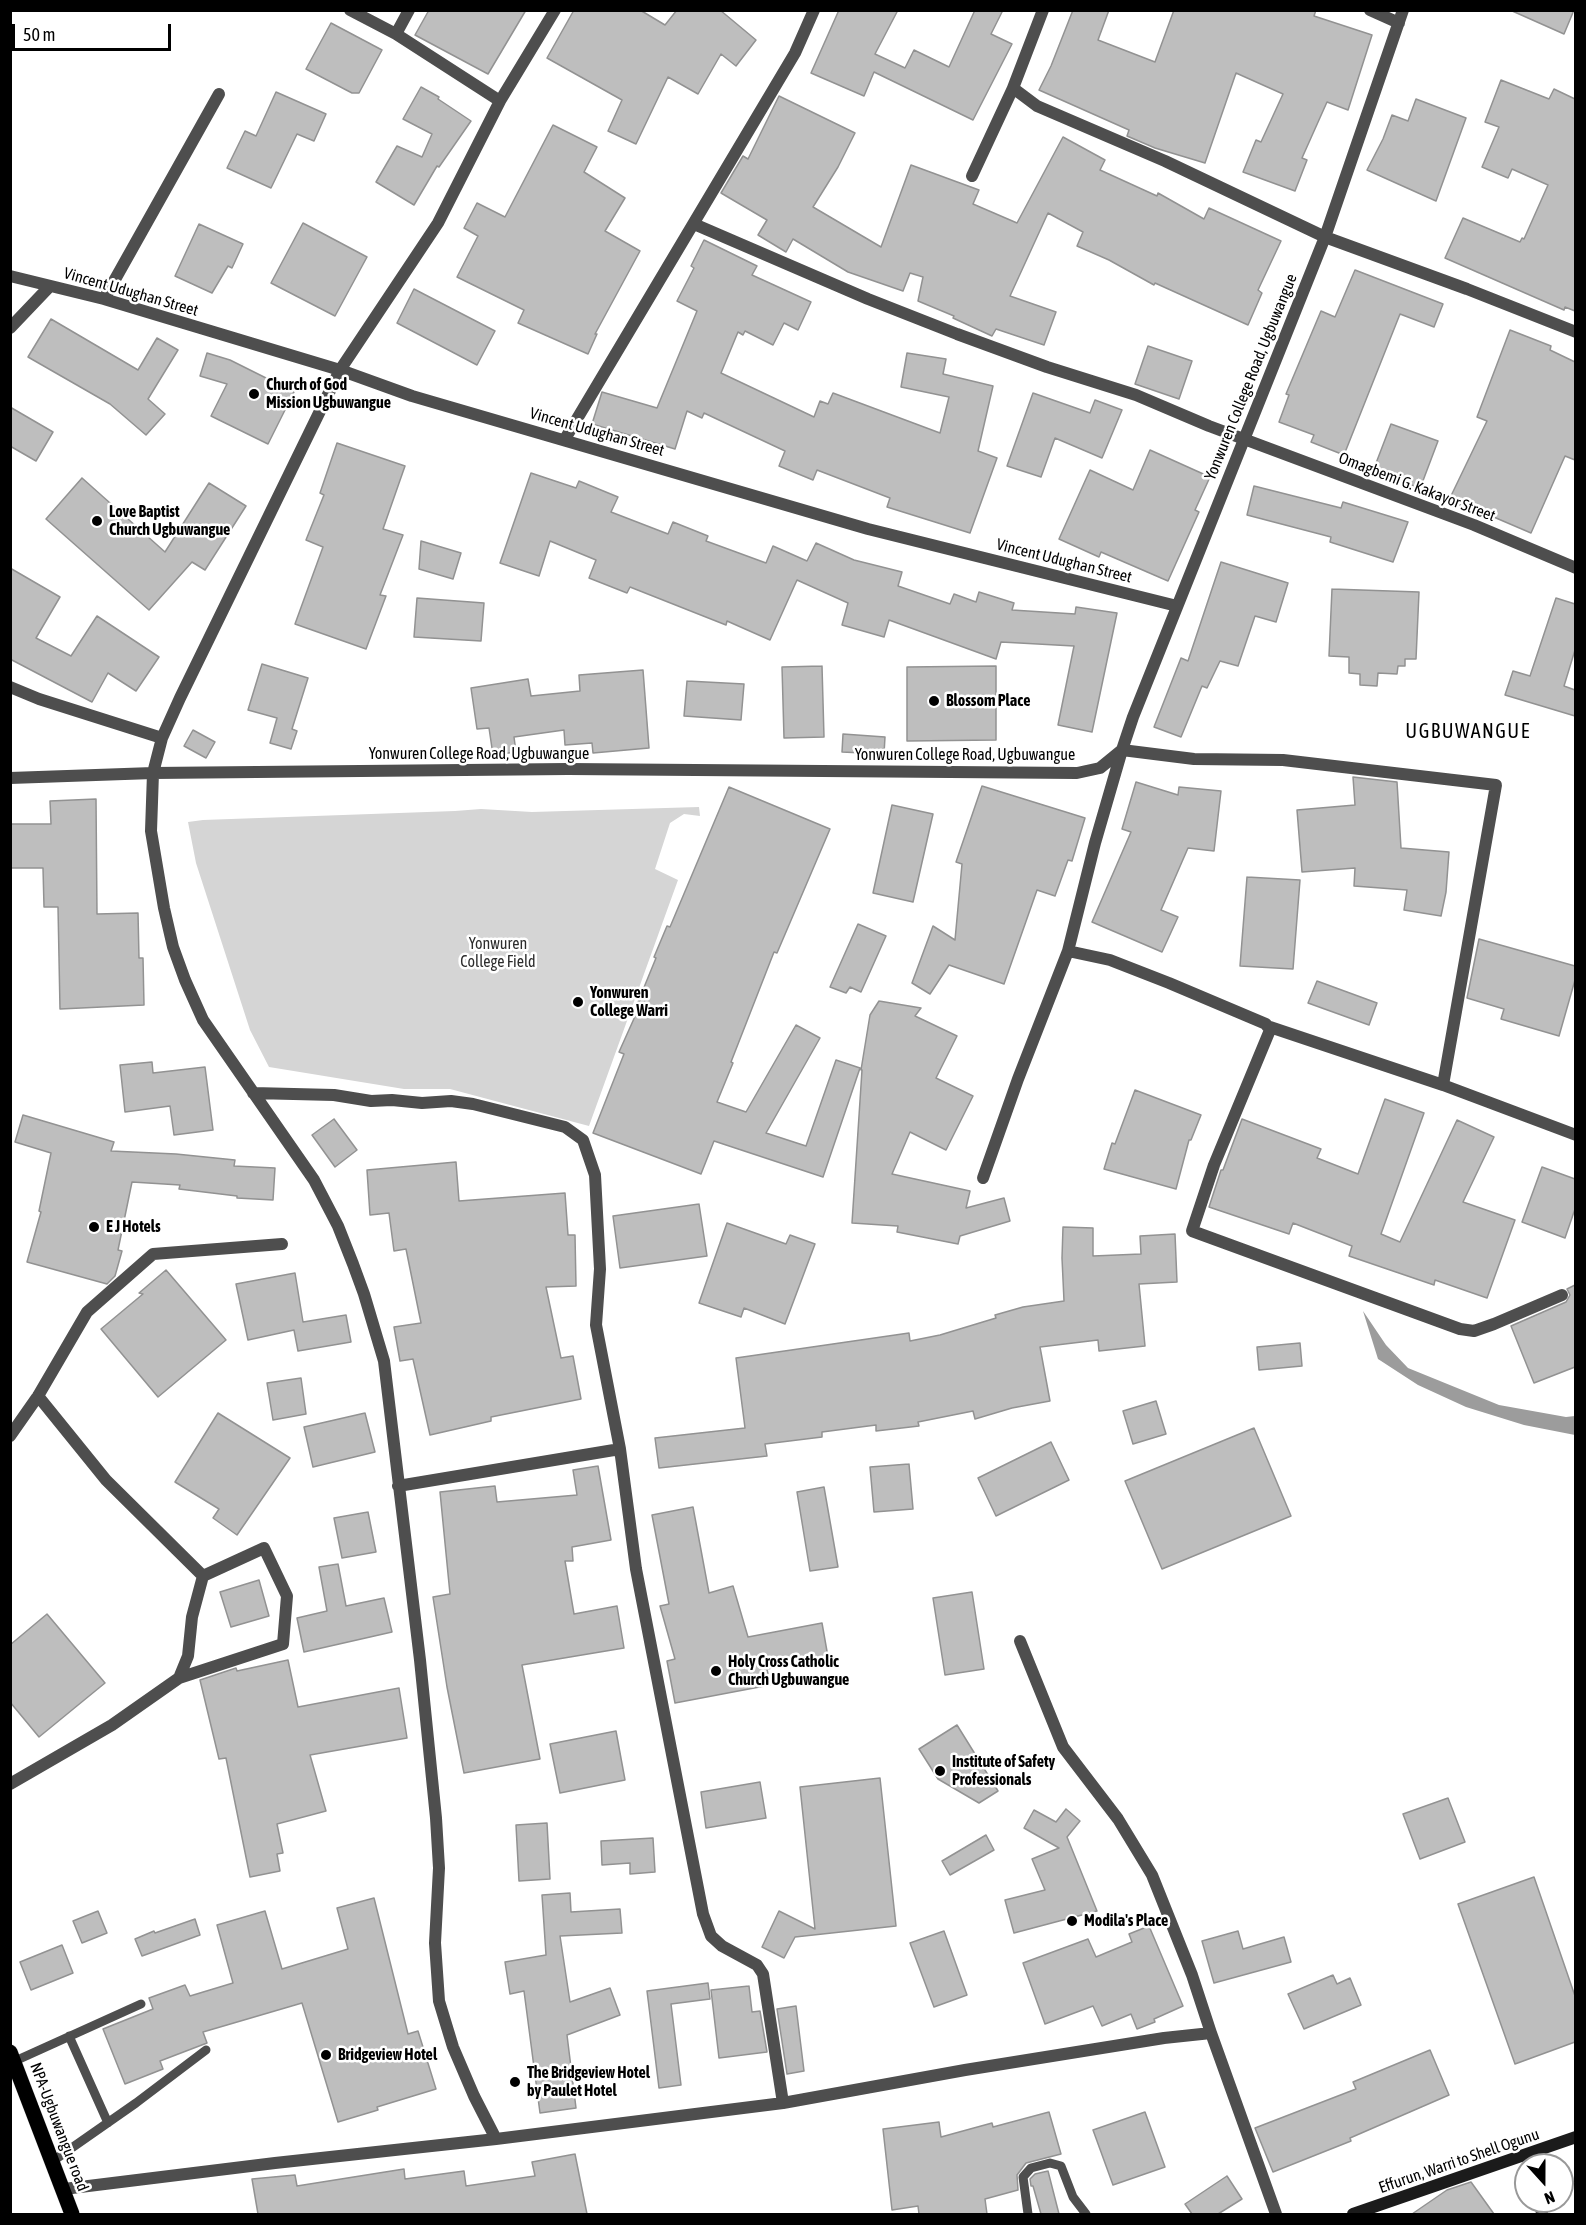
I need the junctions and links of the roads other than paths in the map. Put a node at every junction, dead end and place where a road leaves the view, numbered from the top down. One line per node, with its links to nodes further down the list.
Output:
1 (350, 10): 9 (street)
2 (409, 10): 9 (street)
3 (555, 10): 12 (street)
4 (814, 10): 14 (street)
5 (1043, 10): 10 (street)
6 (1370, 10): 8 (street)
7 (1403, 10): 8 (street, Yonwuren College Road, Ugbuwangue)
8 (1399, 23): 15 (street, Yonwuren College Road, Ugbuwangue)
9 (396, 34): 12 (street)
10 (1013, 88): 13 (street); 15 (street)
11 (219, 94): 18 (street)
12 (500, 101): 21 (street)
13 (972, 176)
14 (694, 224): 22 (street); 23 (street, Omagbemi G. Kakayor Street)
15 (1325, 237): 20 (street); 23 (street, Yonwuren College Road, Ugbuwangue)
16 (10, 276): 17 (street, Vincent Udughan Street)
17 (50, 286): 18 (street, Vincent Udughan Street); 19 (street)
18 (104, 299): 21 (street, Vincent Udughan Street)
19 (10, 328)
20 (1575, 332)
21 (340, 370): 22 (street, Vincent Udughan Street); 27 (street)
22 (565, 439): 25 (street, Vincent Udughan Street)
23 (1245, 439): 24 (street, Omagbemi G. Kakayor Street); 25 (street, Yonwuren College Road, Ugbuwangue)
24 (1575, 568)
25 (1177, 606): 28 (street, Yonwuren College Road, Ugbuwangue)
26 (10, 687): 27 (street)
27 (162, 738): 29 (street)
28 (1122, 750): 29 (street, Yonwuren College Road, Ugbuwangue); 31 (street); 33 (street)
29 (153, 773): 30 (street, Yonwuren College Road, Ugbuwangue); 34 (street)
30 (10, 778)
31 (1068, 951): 32 (street); 36 (street)
32 (1267, 1026): 33 (street); 38 (street)
33 (1443, 1085): 35 (street)
34 (253, 1094): 41 (street); 42 (street)
35 (1575, 1135)
36 (983, 1179)
37 (282, 1244): 39 (street)
38 (1562, 1295)
39 (38, 1396): 40 (street); 43 (street)
40 (10, 1436)
41 (620, 1449): 42 (street); 52 (street)
42 (398, 1486): 55 (street)
43 (203, 1576): 45 (street); 45 (street)
44 (1020, 1641): 48 (street)
45 (179, 1678): 46 (street)
46 (10, 1784)
47 (141, 2004): 49 (lane)
48 (1211, 2033): 52 (street); 63 (street)
49 (69, 2036): 51 (lane); 53 (lane)
50 (206, 2050): 53 (lane)
51 (13, 2057): 57 (main road, NPA-Ugbuwangue road)
52 (783, 2103): 55 (street)
53 (108, 2123): 57 (lane)
54 (1575, 2137): 56 (street, Effurun, Warri to Shell Ogunu)
55 (496, 2139): 59 (street)
56 (1544, 2153)
57 (53, 2162): 59 (main road, NPA-Ugbuwangue road)
58 (1514, 2165): 64 (street, Effurun, Warri to Shell Ogunu)
59 (64, 2189): 60 (main road, NPA-Ugbuwangue road)
60 (72, 2214)
61 (1028, 2214): 62 (lane)
62 (1086, 2214)
63 (1276, 2214)
64 (1353, 2214)

